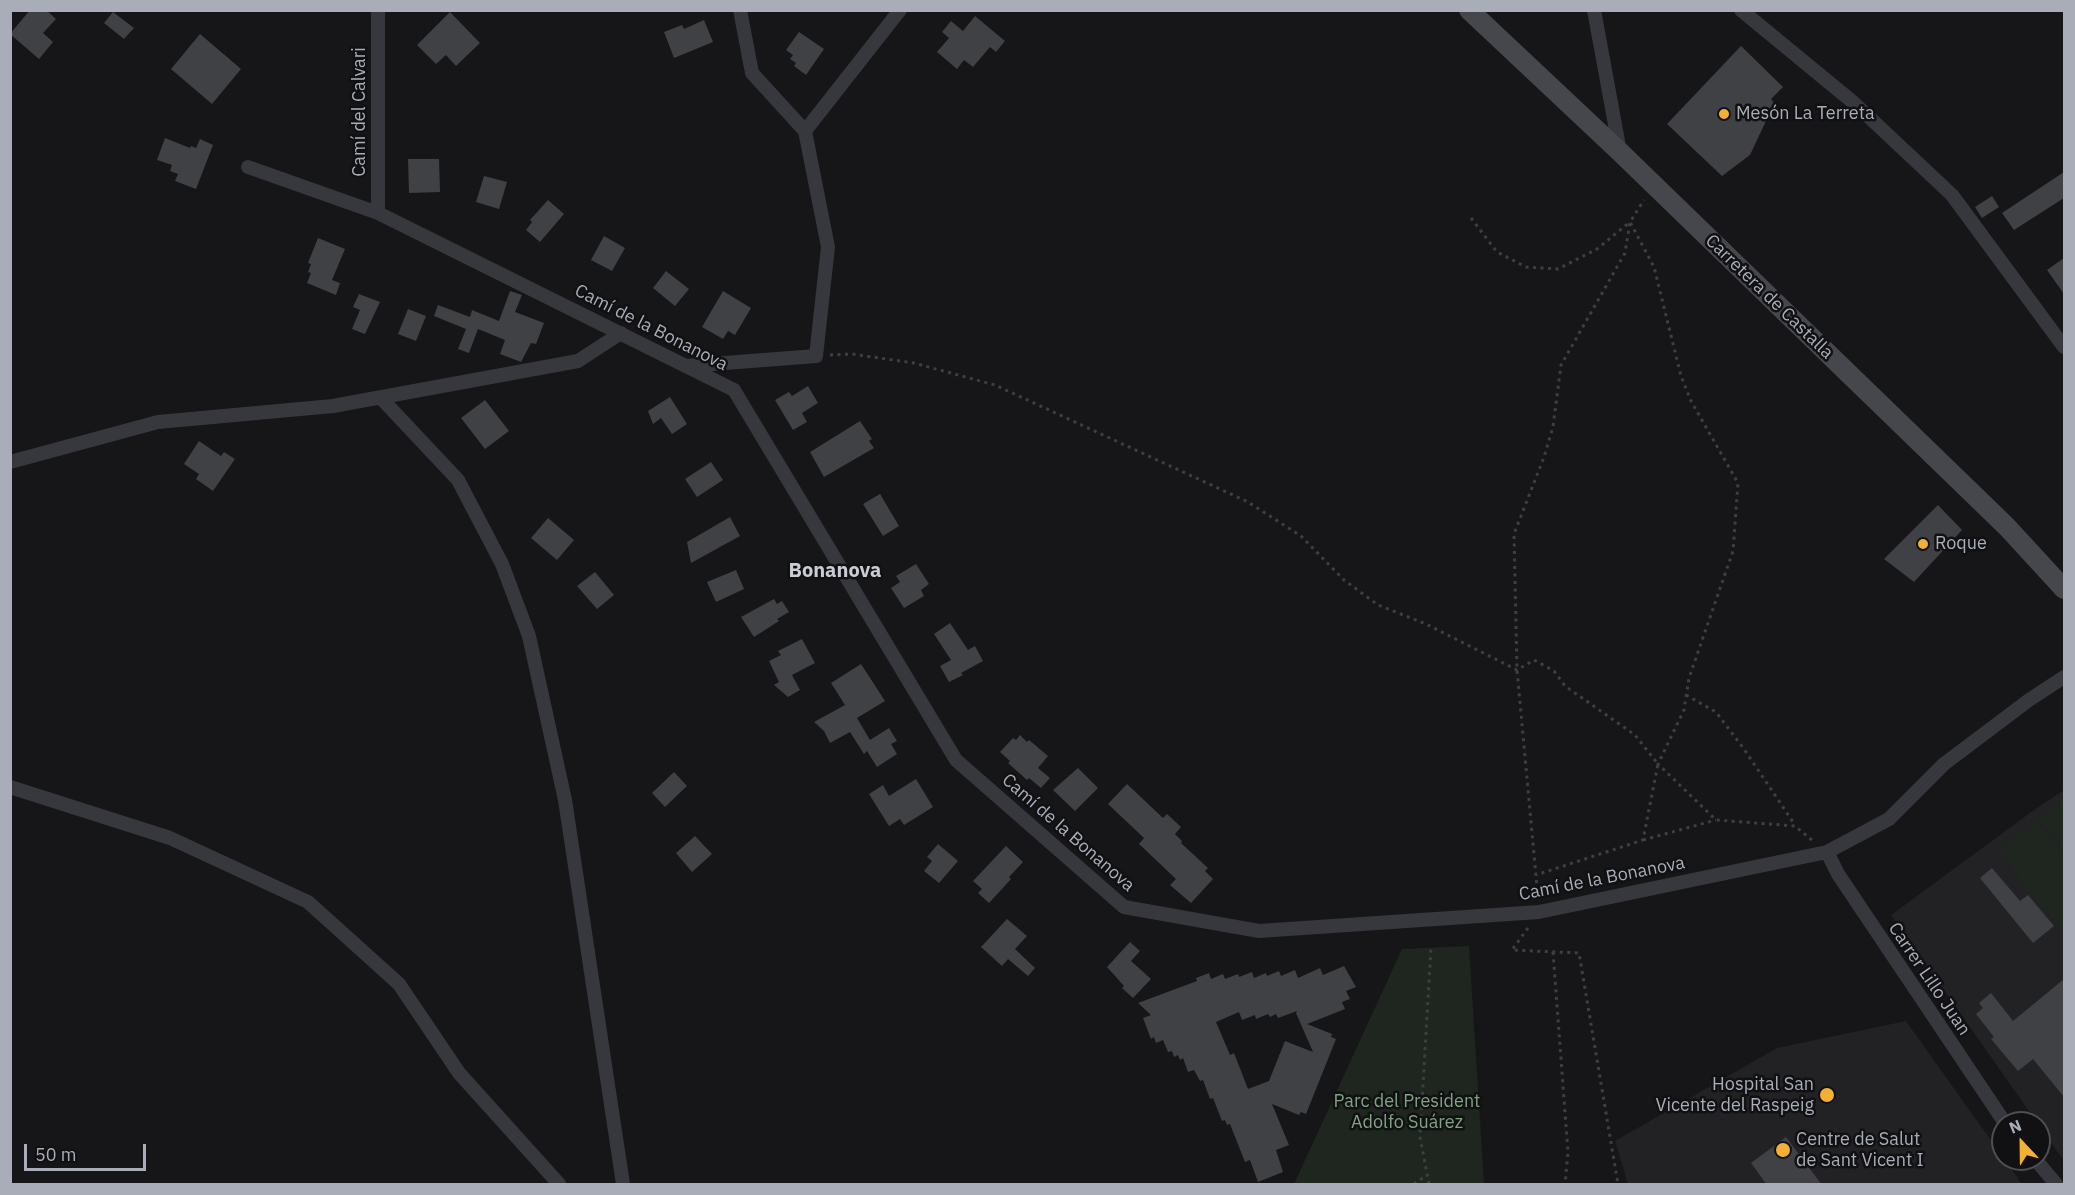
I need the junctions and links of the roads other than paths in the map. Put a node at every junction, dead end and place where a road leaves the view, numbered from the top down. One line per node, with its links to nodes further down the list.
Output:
1 (378, 10): 10 (street, Camí del Calvari)
2 (740, 10): 7 (street)
3 (900, 10): 7 (street)
4 (1469, 10): 8 (main road, Carretera de Castalla)
5 (1594, 10): 8 (street)
6 (1741, 10): 12 (street)
7 (805, 131): 13 (street)
8 (1620, 152): 16 (main road, Carretera de Castalla)
9 (248, 167): 10 (street, Camí de la Bonanova)
10 (378, 213): 11 (street, Camí de la Bonanova)
11 (621, 333): 13 (street, Camí de la Bonanova); 14 (street)
12 (2064, 347)
13 (684, 366): 19 (street, Camí de la Bonanova)
14 (381, 398): 15 (street); 23 (street)
15 (10, 462)
16 (2064, 589)
17 (2064, 677): 19 (street, Camí de la Bonanova)
18 (10, 787): 22 (street)
19 (1827, 852): 20 (street, Carrer Lillo Juan)
20 (1997, 1111)
21 (2044, 1171): 24 (street)
22 (560, 1185)
23 (623, 1185)
24 (2056, 1185)

